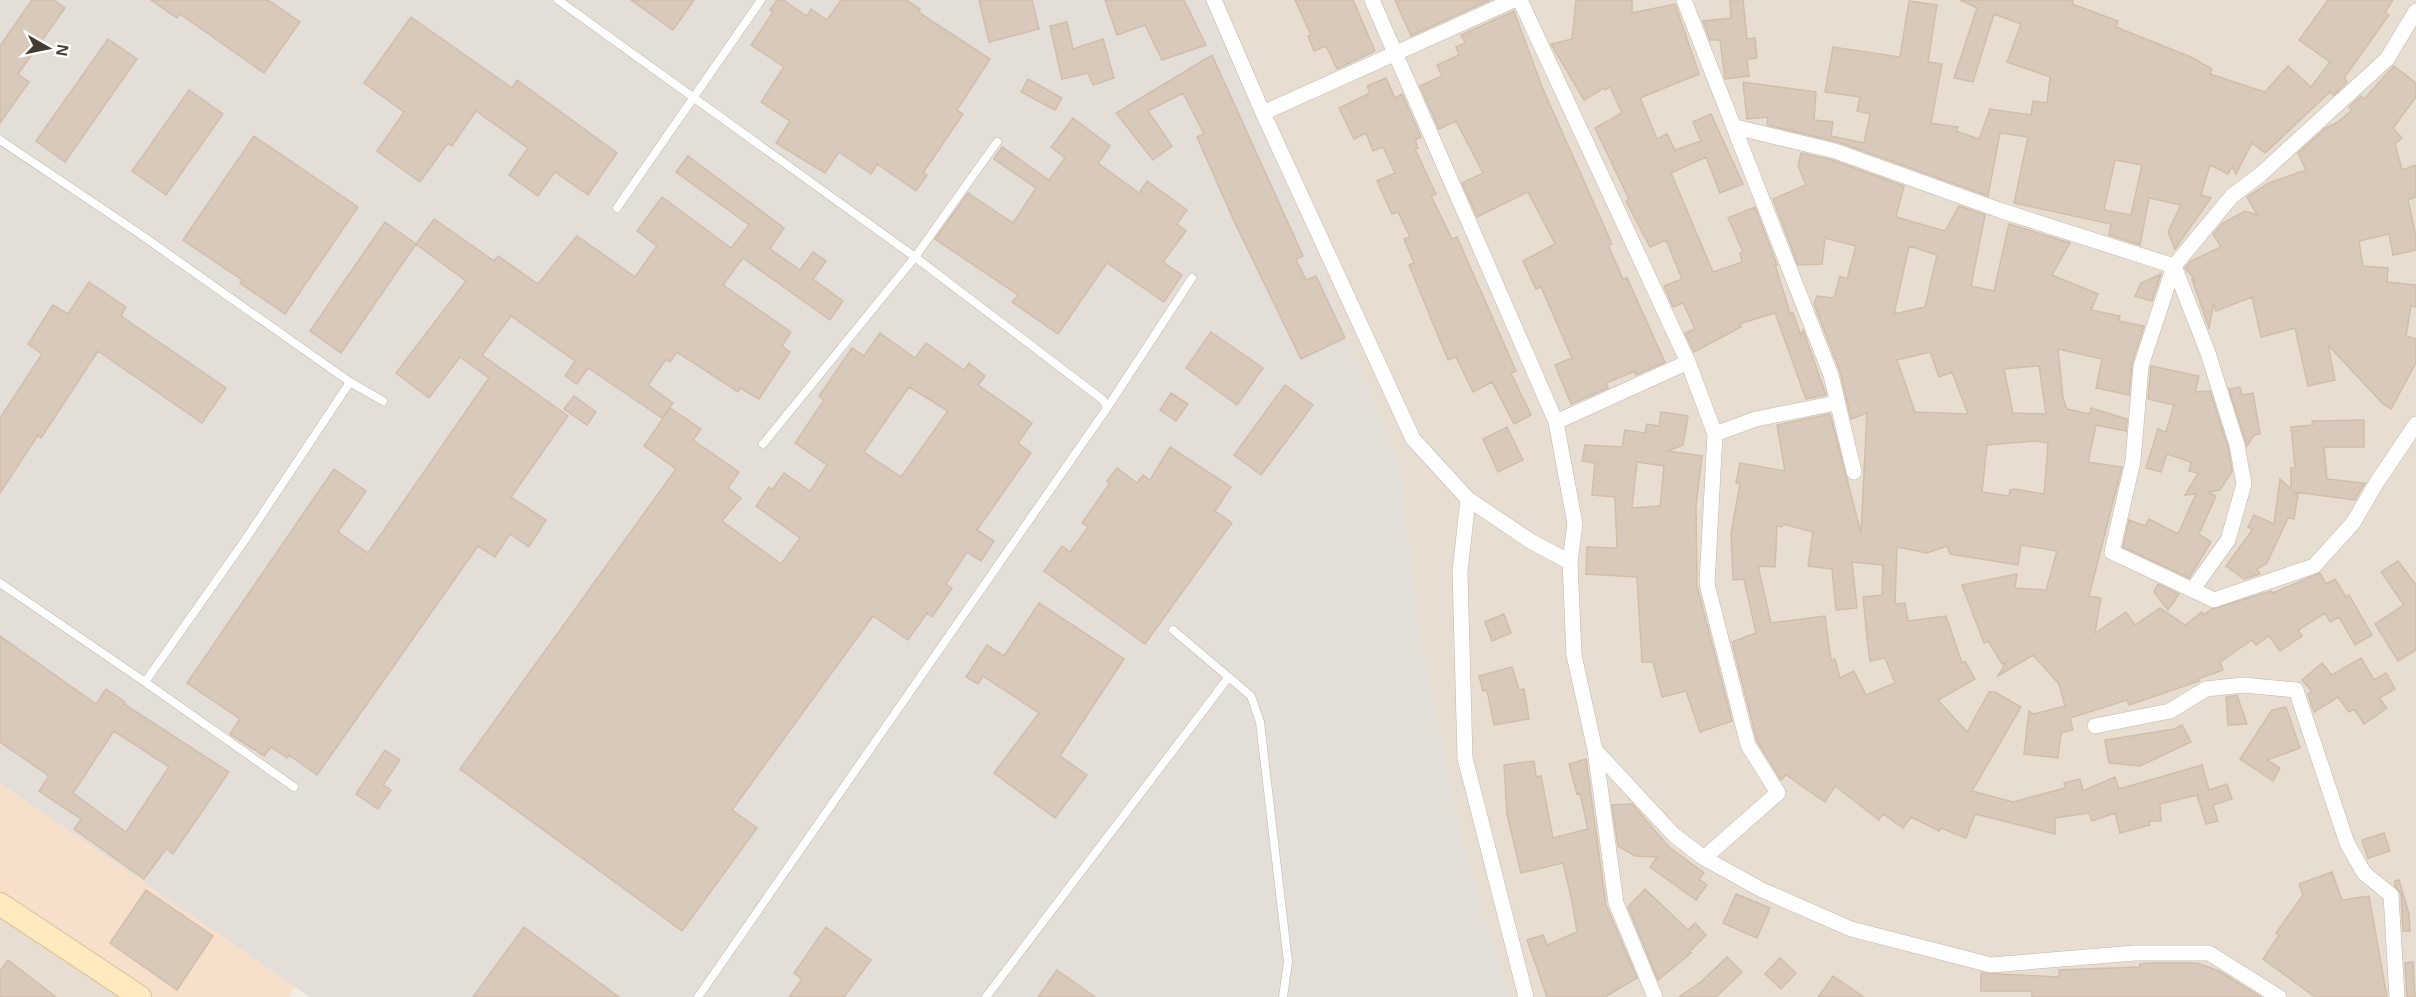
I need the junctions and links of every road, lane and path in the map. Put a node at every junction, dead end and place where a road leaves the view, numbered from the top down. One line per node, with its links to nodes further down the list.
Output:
1 (558, 0): 10 (lane)
2 (760, 0): 10 (lane)
3 (1214, 0): 11 (street)
4 (1372, 0): 9 (street)
5 (1514, 0): 9 (street)
6 (1520, 0): 19 (street)
7 (1684, 0): 12 (street)
8 (2416, 11): 17 (street)
9 (1396, 52): 11 (street); 24 (street)
10 (694, 97): 15 (lane); 16 (lane)
11 (1263, 112): 29 (street)
12 (1735, 127): 17 (street); 22 (street)
13 (0, 140): 20 (lane)
14 (997, 142): 16 (lane)
15 (617, 208)
16 (915, 257): 23 (lane); 27 (lane)
17 (2174, 266): 32 (street); 32 (street)
18 (1192, 278): 23 (lane)
19 (1688, 362): 24 (street); 26 (street)
20 (350, 382): 21 (lane); 35 (lane)
21 (383, 401)
22 (1836, 403): 26 (street); 28 (street)
23 (1107, 408): 42 (lane)
24 (1556, 423): 30 (street)
25 (2415, 425): 32 (street)
26 (1715, 434): 39 (street)
27 (763, 444)
28 (1854, 472)
29 (1468, 499): 30 (street); 45 (street)
30 (1570, 562): 37 (street)
31 (0, 583): 35 (lane)
32 (2193, 590)
33 (1173, 630): 34 (lane)
34 (1228, 678): 43 (lane); 44 (lane)
35 (145, 682): 38 (lane)
36 (2095, 726): 48 (street)
37 (1595, 750): 39 (street); 46 (street)
38 (294, 787)
39 (1704, 858): 47 (street)
40 (0, 904): 41 (street)
41 (125, 993)
42 (699, 997)
43 (986, 997)
44 (1283, 997)
45 (1526, 997)
46 (1654, 997)
47 (2279, 997)
48 (2397, 997)

